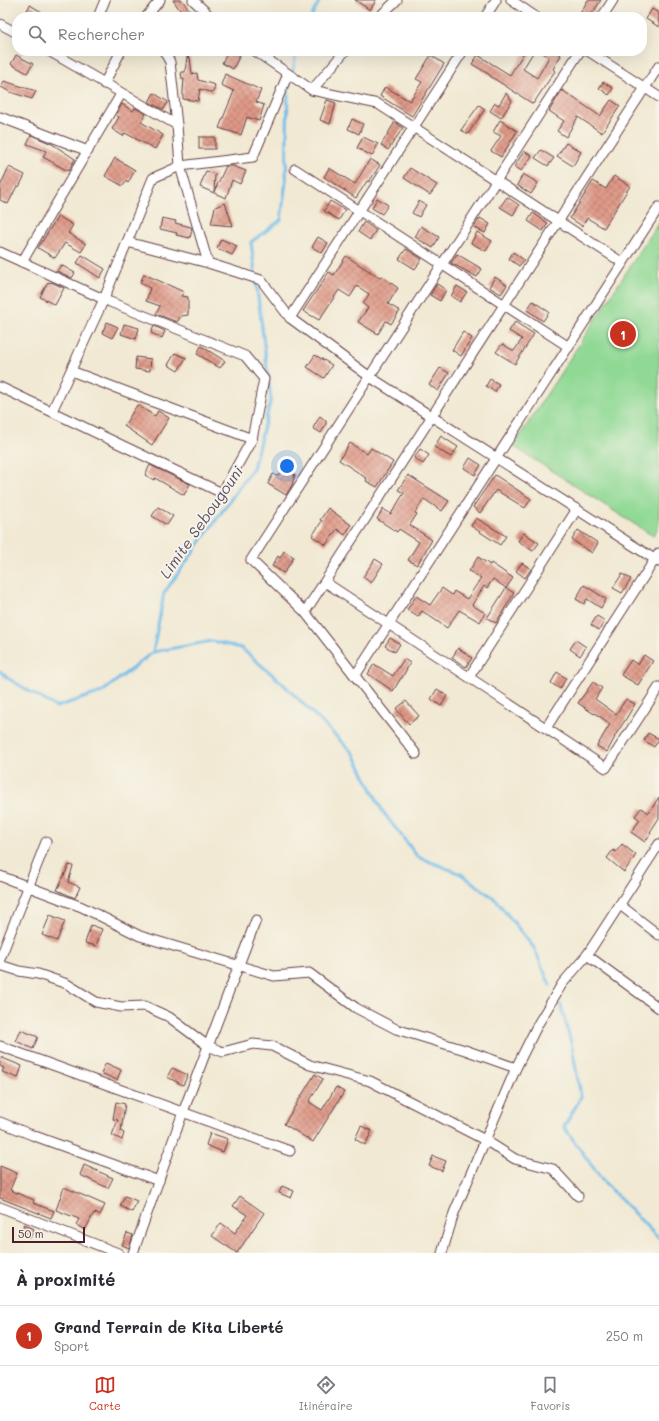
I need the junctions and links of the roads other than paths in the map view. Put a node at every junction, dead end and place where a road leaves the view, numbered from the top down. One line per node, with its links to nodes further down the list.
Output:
1 (105, 0): 8 (street)
2 (160, 0): 9 (street)
3 (193, 0): 10 (street)
4 (397, 0): 11 (street)
5 (496, 0): 12 (street)
6 (613, 0): 14 (street)
7 (512, 1): 13 (street)
8 (100, 12)
9 (150, 12)
10 (206, 12)
11 (384, 12)
12 (488, 12)
13 (528, 12)
14 (605, 12)
15 (0, 24): 16 (street)
16 (12, 31)
17 (57, 56): 27 (street)
18 (118, 56): 27 (street)
19 (167, 56): 33 (street)
20 (263, 56): 26 (street)
21 (341, 56): 29 (street)
22 (460, 56): 34 (street)
23 (577, 56): 38 (street)
24 (596, 56): 28 (street)
25 (659, 66): 28 (street)
26 (288, 74): 29 (street); 36 (street)
27 (104, 84): 30 (street)
28 (645, 88): 31 (street); 41 (street)
29 (312, 90): 34 (street)
30 (121, 94): 33 (street); 35 (street)
31 (659, 97)
32 (0, 117): 35 (street)
33 (177, 125): 36 (street)
34 (414, 128): 38 (street); 40 (street)
35 (88, 151): 44 (street)
36 (180, 166): 42 (street); 45 (street)
37 (295, 169): 40 (street)
38 (496, 181): 41 (street); 47 (street)
39 (659, 207): 46 (street)
40 (360, 211): 47 (street); 50 (street)
41 (559, 221): 46 (street); 49 (street)
42 (127, 242): 45 (street); 48 (street)
43 (0, 252): 44 (street)
44 (22, 262): 48 (street)
45 (208, 263): 50 (street)
46 (623, 263): 51 (street)
47 (442, 265): 49 (street); 53 (street)
48 (104, 299): 52 (street); 57 (street)
49 (504, 305): 51 (street); 56 (street)
50 (290, 318): 53 (street)
51 (568, 346): 58 (street)
52 (71, 371): 55 (street); 57 (street)
53 (370, 377): 56 (street); 62 (street)
54 (0, 387): 55 (street)
55 (52, 411): 57 (street)
56 (432, 416): 58 (street); 61 (street)
57 (252, 439)
58 (496, 458): 59 (street); 63 (street)
59 (577, 509): 60 (street); 65 (street)
60 (658, 558): 67 (street)
61 (325, 582): 62 (street); 63 (street)
62 (305, 612): 64 (street)
63 (389, 624): 64 (street); 65 (street)
64 (355, 676): 68 (street)
65 (469, 677): 67 (street)
66 (659, 687): 67 (street)
67 (546, 728)
68 (416, 754)
69 (46, 842): 72 (street)
70 (659, 844): 73 (street)
71 (0, 876): 72 (street)
72 (29, 886): 77 (street); 78 (street)
73 (620, 905): 75 (street); 76 (street)
74 (256, 920): 78 (street)
75 (659, 935)
76 (587, 955): 80 (street); 83 (street)
77 (0, 959)
78 (239, 964): 82 (street); 83 (street)
79 (0, 965): 82 (street)
80 (659, 1008)
81 (0, 1046): 84 (street)
82 (208, 1046): 84 (street); 86 (street)
83 (516, 1068): 86 (street)
84 (183, 1112): 87 (street); 88 (street)
85 (0, 1122): 88 (street)
86 (485, 1140): 89 (street); 93 (street)
87 (290, 1150)
88 (159, 1181): 92 (street)
89 (578, 1196)
90 (0, 1207): 91 (street)
91 (118, 1253)
92 (133, 1253)
93 (442, 1253)

